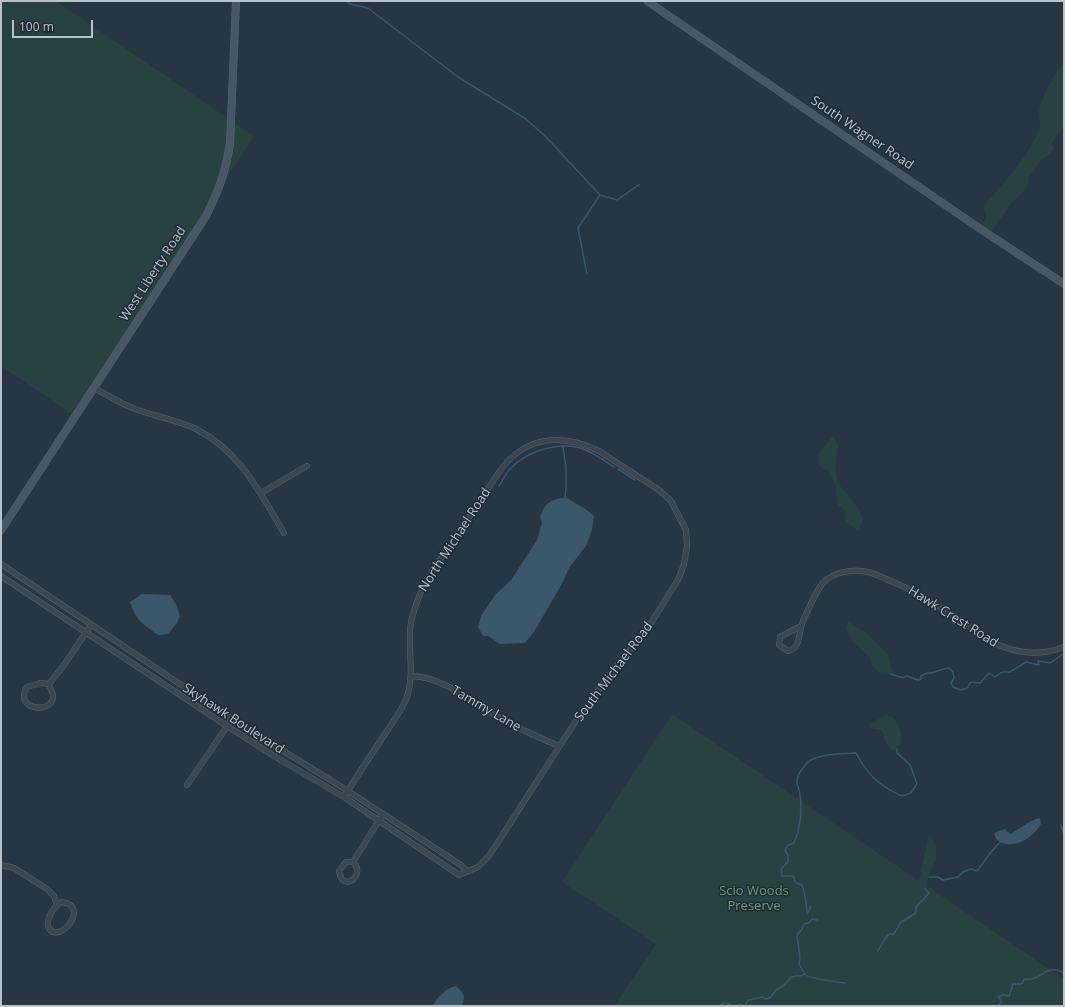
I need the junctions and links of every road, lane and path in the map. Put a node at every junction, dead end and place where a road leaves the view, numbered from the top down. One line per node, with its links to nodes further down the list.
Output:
1 (236, 1): 4 (main road, West Liberty Road)
2 (647, 1): 3 (main road, South Wagner Road)
3 (1064, 284)
4 (94, 388): 7 (street); 8 (main road, West Liberty Road)
5 (307, 466): 7 (street)
6 (659, 490): 16 (street, North Michael Road); 20 (street, South Michael Road)
7 (261, 493): 9 (street)
8 (1, 530)
9 (284, 533)
10 (1, 564): 12 (street, Skyhawk Boulevard)
11 (1, 576): 14 (street, Skyhawk Boulevard)
12 (91, 625): 14 (street); 18 (street, Skyhawk Boulevard)
13 (801, 626): 13 (street, Hawk Crest Road); 15 (street, Hawk Crest Road)
14 (85, 632): 17 (street); 19 (street, Skyhawk Boulevard)
15 (1064, 648)
16 (411, 676): 20 (street, Tammy Lane); 22 (street, North Michael Road)
17 (49, 684): 17 (street)
18 (232, 719): 19 (street); 22 (street, Skyhawk Boulevard)
19 (227, 726): 21 (street); 23 (street, Skyhawk Boulevard)
20 (559, 746): 28 (street, South Michael Road)
21 (187, 785)
22 (348, 791): 23 (street, North Michael Road); 24 (street, Skyhawk Boulevard)
23 (344, 797): 25 (street, Skyhawk Boulevard)
24 (383, 814): 25 (street); 28 (street, Skyhawk Boulevard)
25 (378, 822): 26 (street); 28 (street, Skyhawk Boulevard)
26 (352, 862)
27 (1, 865): 29 (street)
28 (467, 871)
29 (57, 904): 29 (street)

